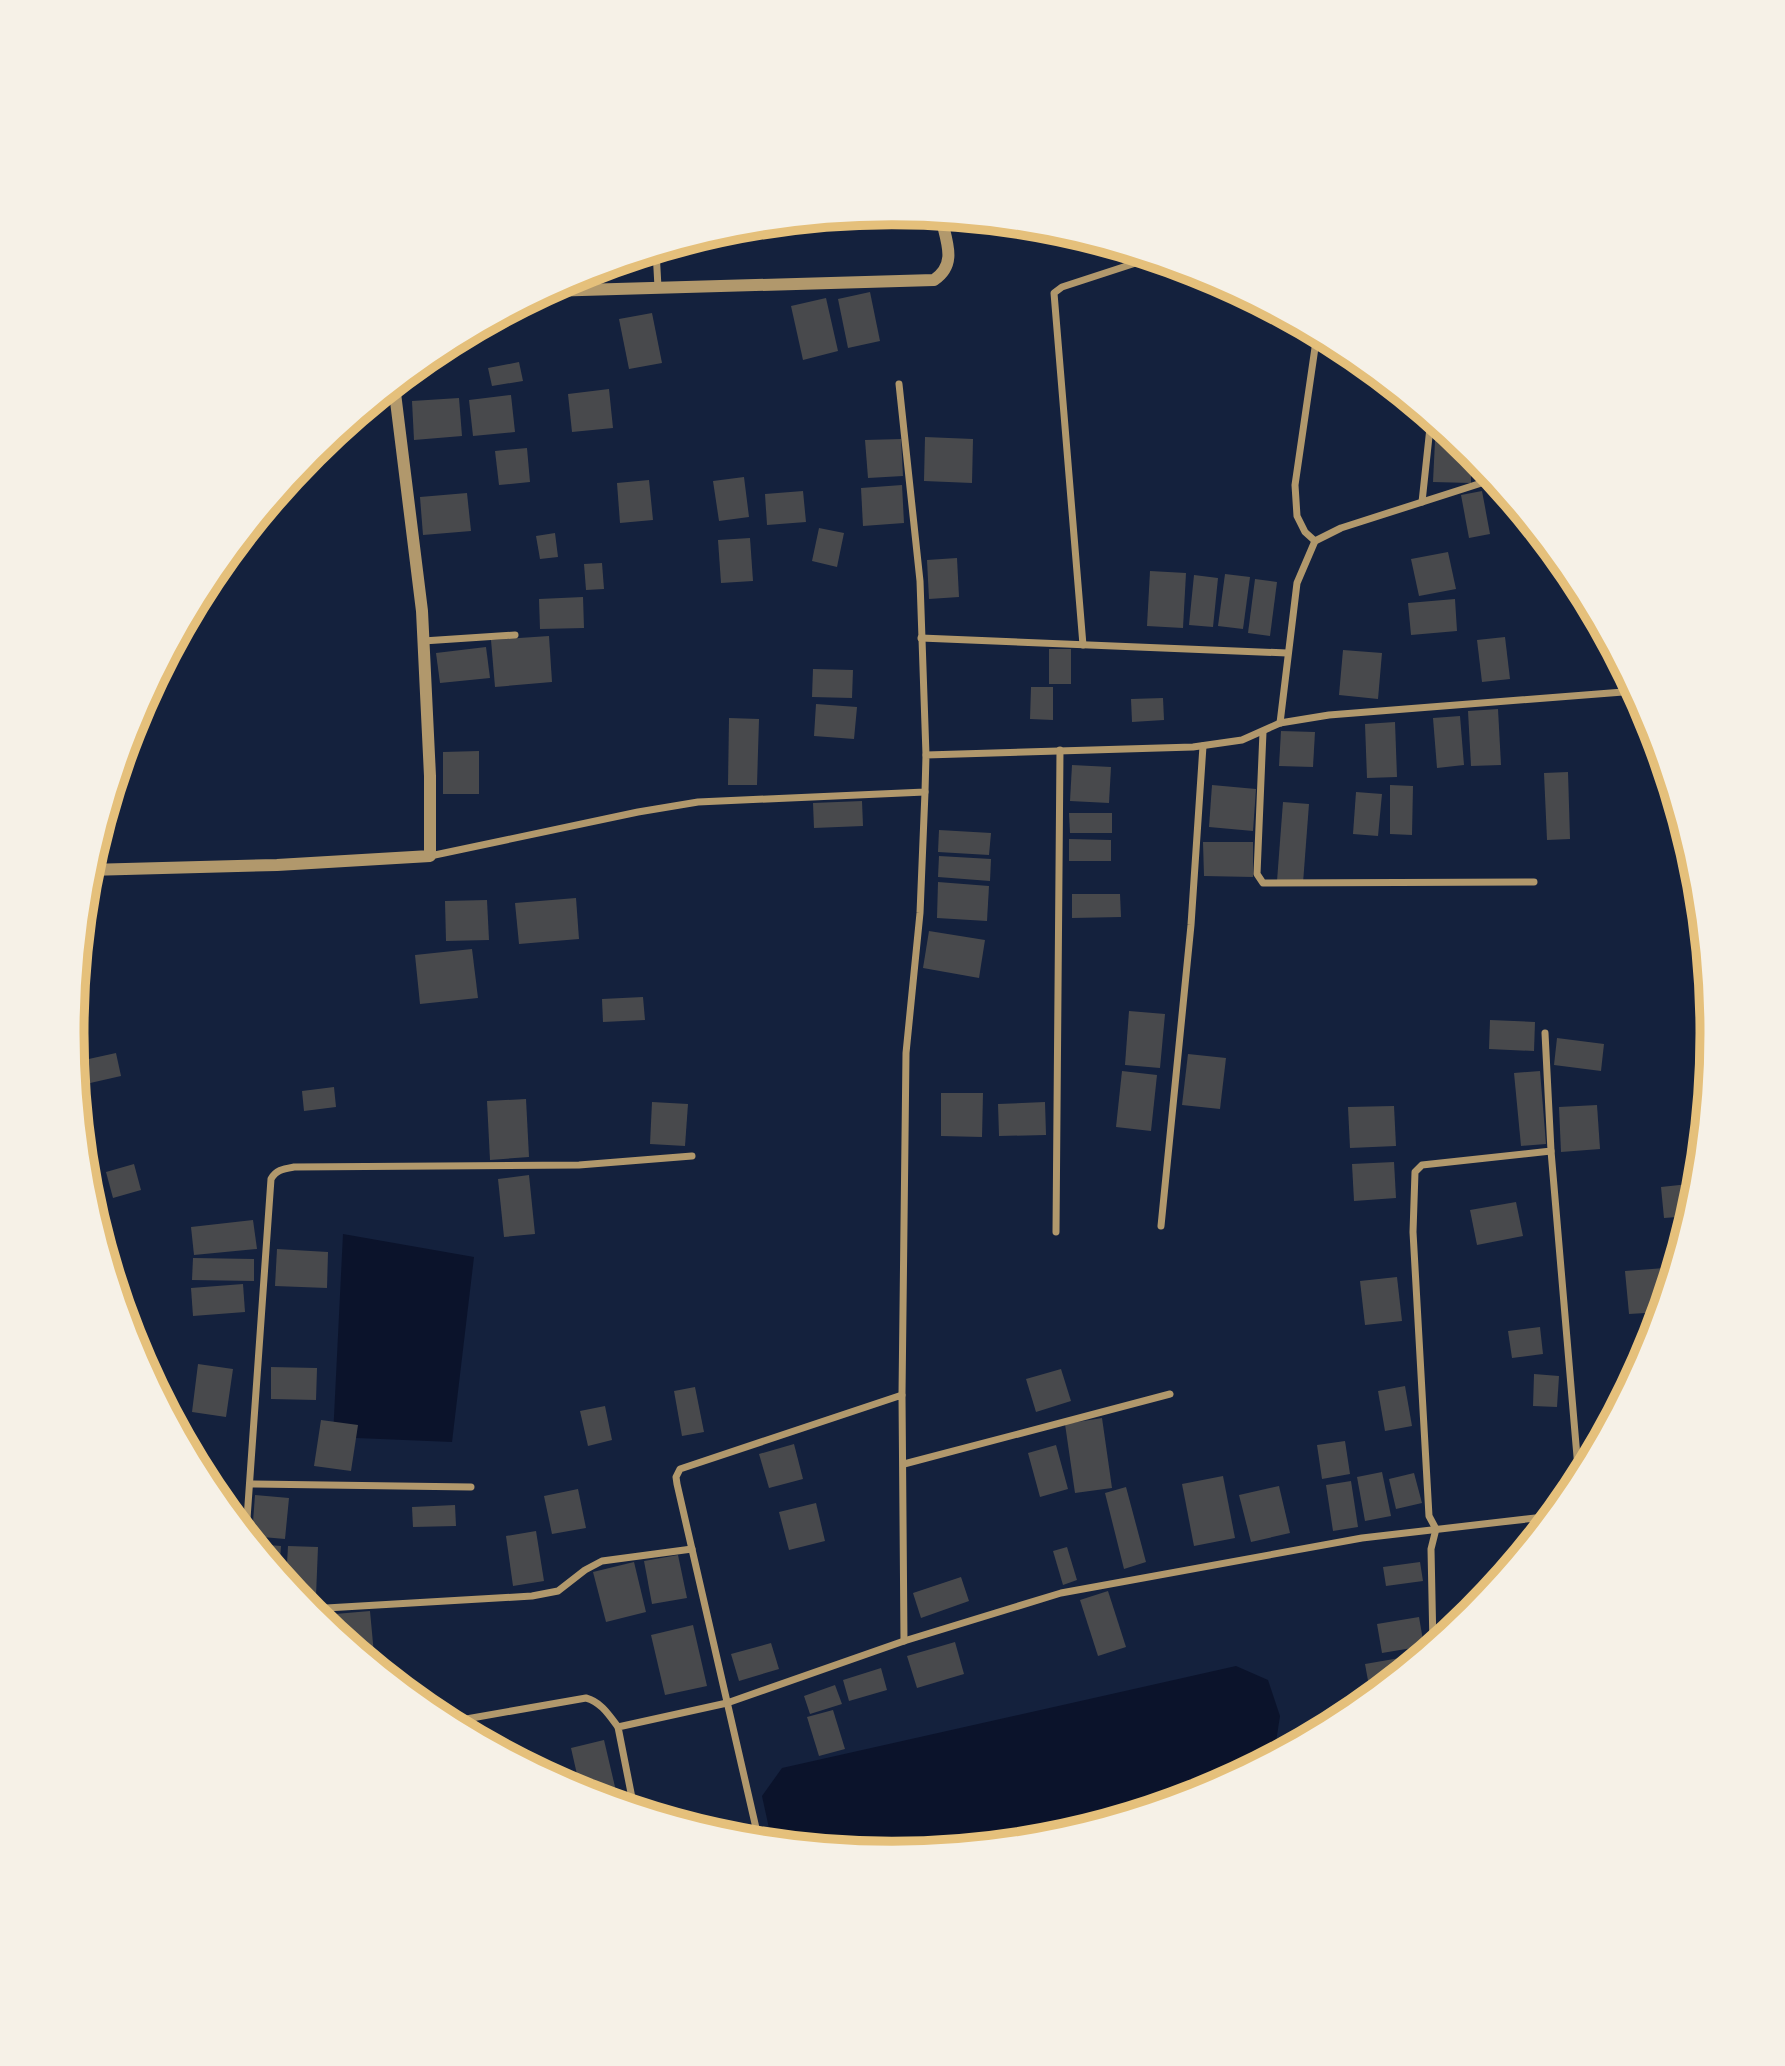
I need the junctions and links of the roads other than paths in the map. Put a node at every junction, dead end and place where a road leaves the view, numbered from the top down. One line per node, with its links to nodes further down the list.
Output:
1 (943, 226): 4 (street)
2 (656, 260): 4 (street)
3 (1137, 263): 16 (street)
4 (658, 287): 5 (street)
5 (574, 290)
6 (1315, 344): 12 (street)
7 (899, 384): 14 (street)
8 (395, 396): 15 (street)
9 (1429, 428): 11 (street)
10 (1484, 482): 11 (street)
11 (1422, 502): 12 (street)
12 (1315, 541): 17 (street)
13 (515, 635): 15 (street)
14 (921, 638): 16 (street); 23 (street)
15 (423, 641): 25 (street)
16 (1083, 645): 17 (street)
17 (1287, 653): 19 (street)
18 (1625, 692): 19 (street)
19 (1280, 723): 20 (street)
20 (1263, 732): 21 (street); 27 (street)
21 (1203, 746): 22 (street); 31 (street)
22 (1060, 750): 23 (street); 32 (street)
23 (926, 755): 24 (street)
24 (925, 792): 25 (street); 34 (street)
25 (430, 856): 26 (street)
26 (101, 870)
27 (1534, 882)
28 (1545, 1033): 29 (street)
29 (1551, 1151): 35 (street); 41 (street)
30 (692, 1156): 37 (street)
31 (1161, 1226)
32 (1056, 1232)
33 (1170, 1394): 36 (street)
34 (902, 1395): 36 (street); 42 (street)
35 (1578, 1461)
36 (904, 1464): 45 (street)
37 (250, 1484): 38 (street); 40 (street)
38 (471, 1487)
39 (1539, 1518): 41 (street)
40 (247, 1520)
41 (1436, 1530): 44 (street); 45 (street)
42 (692, 1549): 43 (street); 46 (street)
43 (324, 1608)
44 (1433, 1635)
45 (904, 1641): 46 (street)
46 (727, 1703): 48 (street); 50 (street)
47 (466, 1719): 48 (street)
48 (618, 1727): 49 (street)
49 (632, 1799)
50 (756, 1830)

